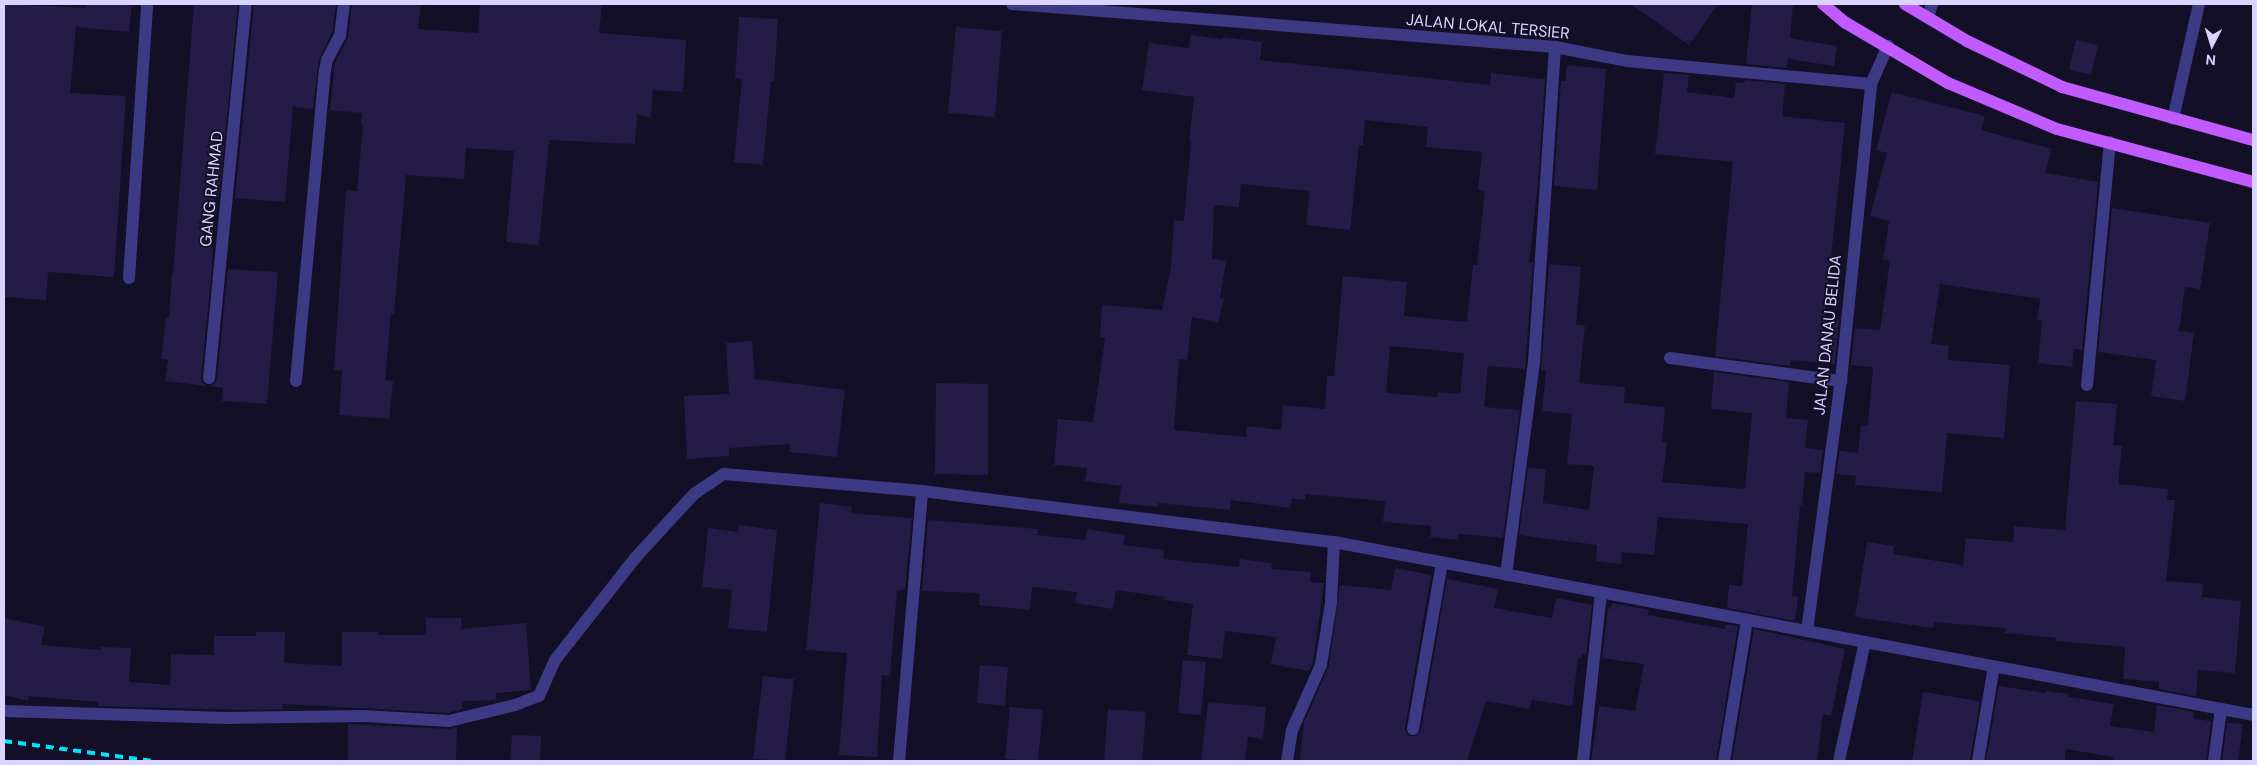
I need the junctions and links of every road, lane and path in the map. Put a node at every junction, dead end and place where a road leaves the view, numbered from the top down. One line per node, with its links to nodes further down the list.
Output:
1 (147, 4): 17 (street)
2 (246, 4): 19 (street, GANG RAHMAD)
3 (344, 4): 20 (street)
4 (1012, 4): 11 (street, JALAN LOKAL TERSIER)
5 (1824, 4): 10 (main road)
6 (1906, 4): 9 (main road)
7 (1932, 4): 9 (street)
8 (2199, 4): 13 (street)
9 (1928, 18): 13 (main road)
10 (1888, 46): 12 (street, JALAN DANAU BELIDA); 15 (main road)
11 (1554, 47): 12 (street, JALAN LOKAL TERSIER); 26 (street)
12 (1870, 84): 21 (street, JALAN DANAU BELIDA)
13 (2173, 119): 14 (main road)
14 (2253, 140)
15 (2110, 142): 16 (main road); 22 (street)
16 (2253, 182)
17 (129, 278)
18 (1670, 358): 21 (street)
19 (209, 378)
20 (296, 381)
21 (1841, 381): 29 (street, JALAN DANAU BELIDA)
22 (2087, 385)
23 (922, 491): 24 (street); 33 (street); 36 (street)
24 (1334, 542): 25 (street); 37 (street)
25 (1442, 562): 26 (street); 35 (street)
26 (1506, 575): 27 (street)
27 (1601, 593): 28 (street); 38 (street)
28 (1747, 620): 29 (street); 39 (street)
29 (1807, 631): 30 (street)
30 (1865, 642): 31 (street); 40 (street)
31 (1994, 666): 32 (street); 41 (street)
32 (2222, 709): 34 (street); 42 (street)
33 (4, 711)
34 (2253, 714)
35 (1414, 728)
36 (899, 761)
37 (1287, 761)
38 (1583, 761)
39 (1724, 761)
40 (1839, 761)
41 (1978, 761)
42 (2214, 761)

